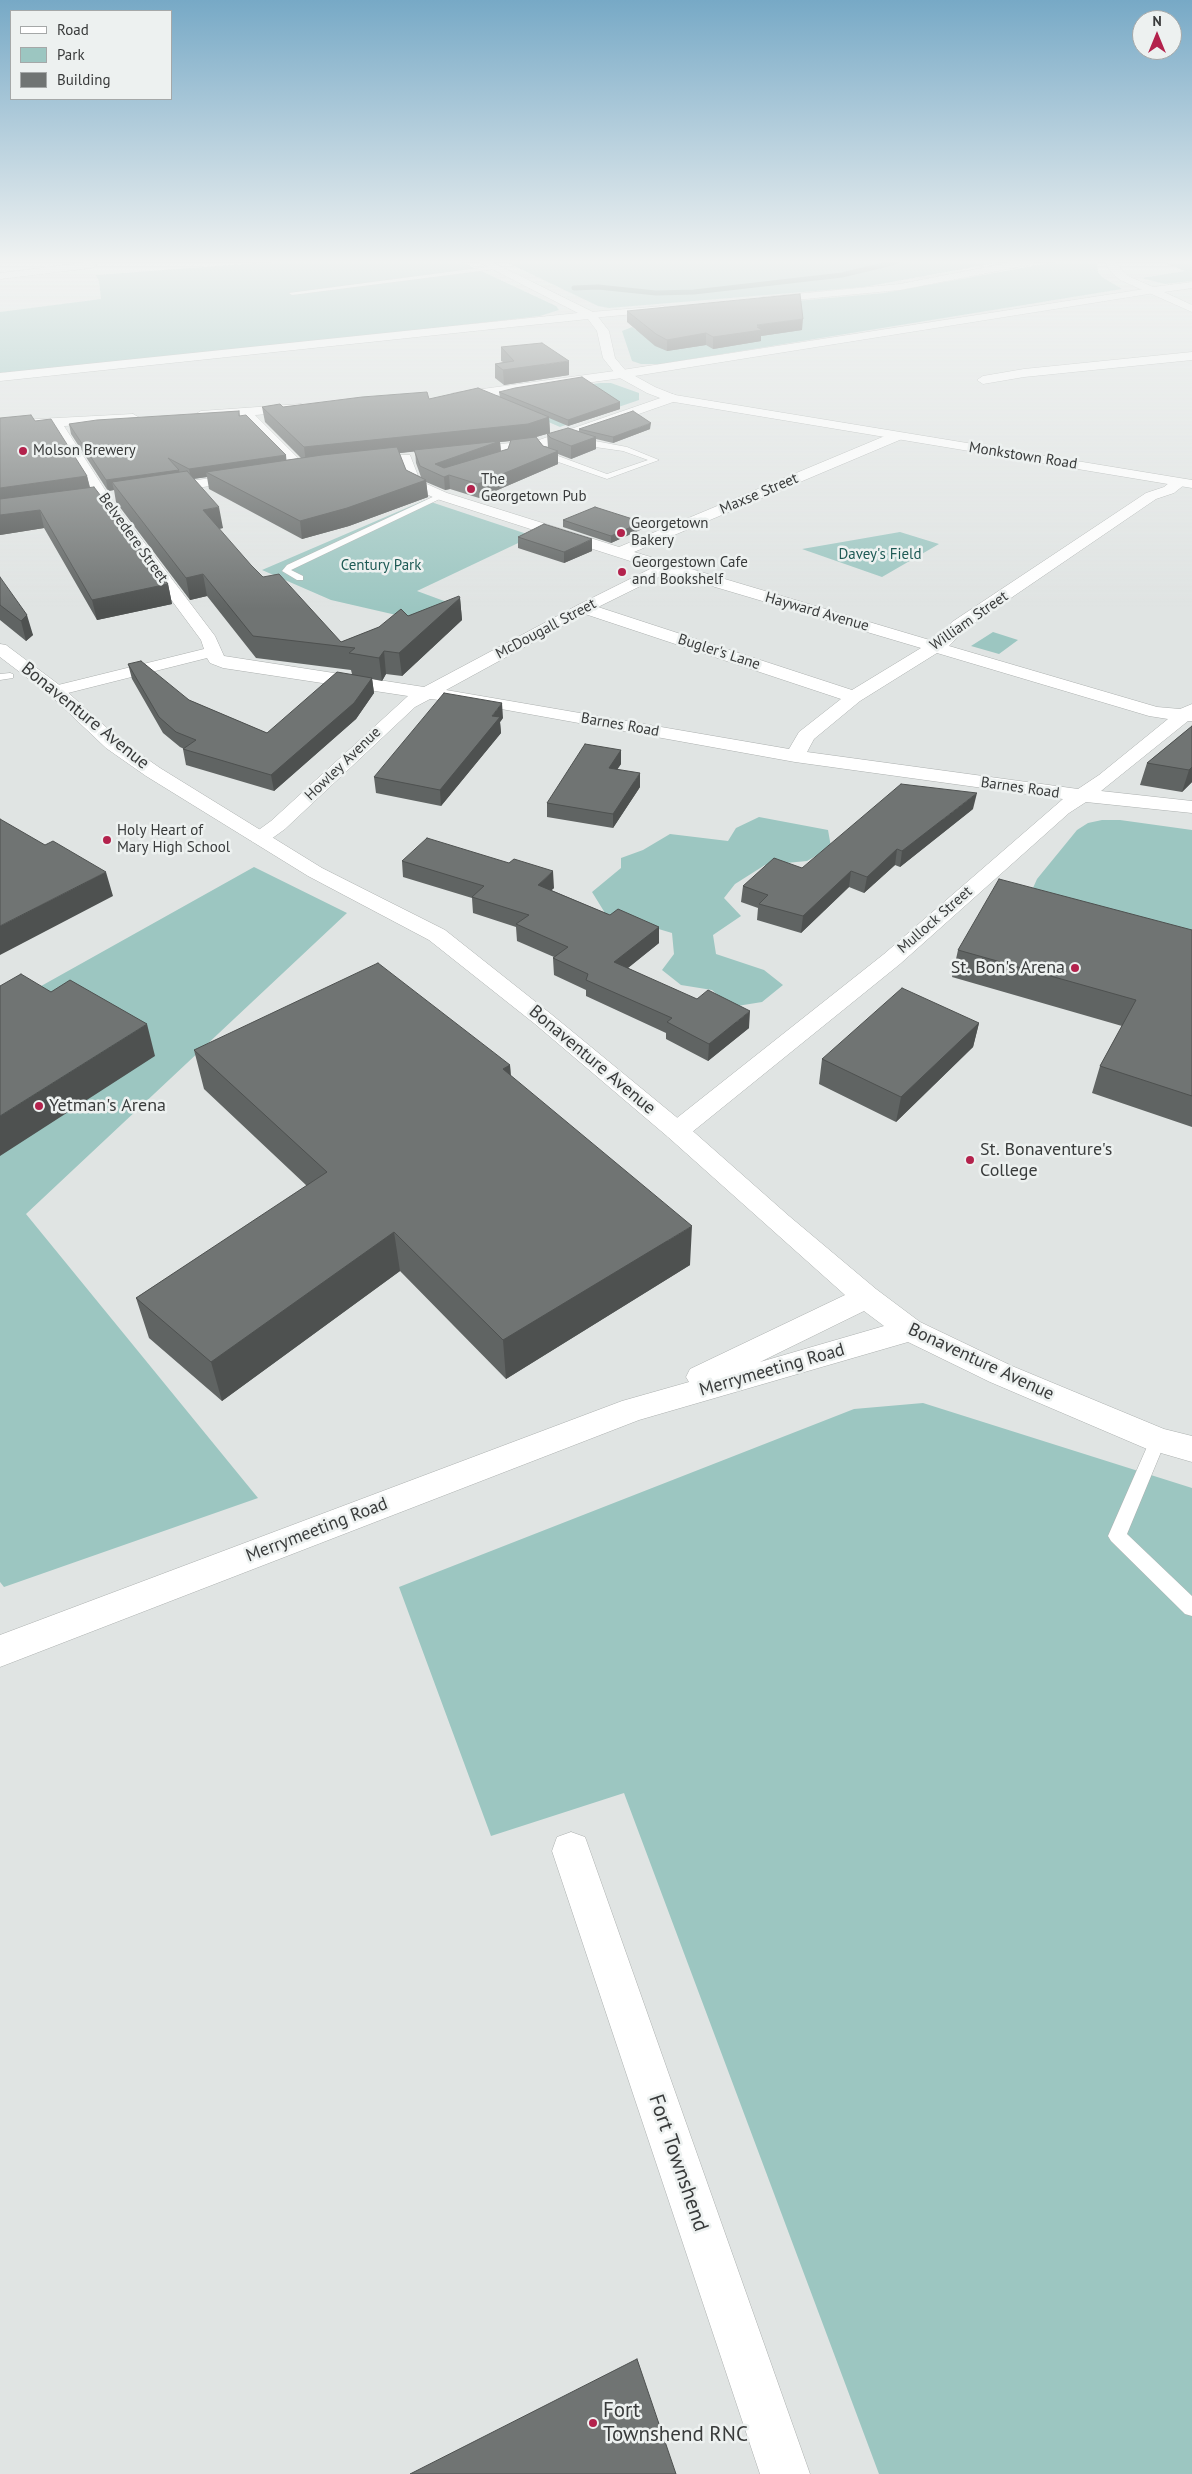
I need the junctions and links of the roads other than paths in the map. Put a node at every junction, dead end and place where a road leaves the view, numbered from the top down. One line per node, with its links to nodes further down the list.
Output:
1 (598, 377): 5 (street)
2 (628, 377): 7 (street, Monkstown Road)
3 (998, 377): 4 (street)
4 (983, 380)
5 (475, 395): 6 (street); 8 (street)
6 (442, 398)
7 (672, 398): 16 (street); 17 (street, Monkstown Road)
8 (501, 405)
9 (310, 407): 10 (street)
10 (245, 412): 11 (street); 22 (street)
11 (187, 415)
12 (142, 418): 13 (street)
13 (56, 422): 14 (street); 29 (street, Belvedere Street)
14 (0, 425)
15 (552, 426): 16 (street)
16 (568, 434): 18 (street); 18 (lane)
17 (897, 436): 25 (street, Monkstown Road); 31 (street, Maxse Street)
18 (538, 444): 19 (street)
19 (447, 454)
20 (421, 456): 28 (street, Hayward Avenue)
21 (316, 467): 22 (street)
22 (301, 469): 23 (street)
23 (282, 472)
24 (263, 475): 26 (street)
25 (1186, 483): 35 (street, William Street)
26 (151, 491)
27 (122, 495): 29 (street)
28 (442, 496): 31 (street, Hayward Avenue); 33 (lane)
29 (103, 498): 30 (street); 37 (street, Belvedere Street)
30 (86, 500)
31 (621, 552): 32 (street, Hayward Avenue)
32 (666, 567): 34 (street, McDougall Street); 35 (street, Hayward Avenue)
33 (300, 578)
34 (584, 608): 39 (street, McDougall Street); 40 (street, Bugler's Lane)
35 (935, 646): 40 (street, William Street); 41 (street, Hayward Avenue)
36 (0, 649): 38 (street, Bonaventure Avenue)
37 (212, 652): 38 (street); 39 (street, Barnes Road)
38 (56, 691): 45 (street, Bonaventure Avenue)
39 (427, 692): 42 (street, Barnes Road); 45 (street, Howley Avenue)
40 (854, 697): 42 (street, William Street)
41 (1189, 713): 43 (street, Mullock Street)
42 (795, 756): 43 (street, Barnes Road)
43 (1080, 796): 44 (street, Barnes Road); 46 (street, Mullock Street)
44 (1192, 807)
45 (260, 838): 46 (street, Bonaventure Avenue)
46 (677, 1131): 47 (street, Bonaventure Avenue)
47 (866, 1297): 48 (street, Bonaventure Avenue); 49 (street, Merrymeeting Road)
48 (910, 1330): 49 (street, Merrymeeting Road); 50 (street, Bonaventure Avenue)
49 (633, 1410): 53 (street, Merrymeeting Road)
50 (1158, 1440): 51 (street, Bonaventure Avenue); 52 (lane)
51 (1192, 1449)
52 (1192, 1608)
53 (0, 1650)
54 (571, 1851): 55 (street, Fort Townshend)
55 (785, 2474)

